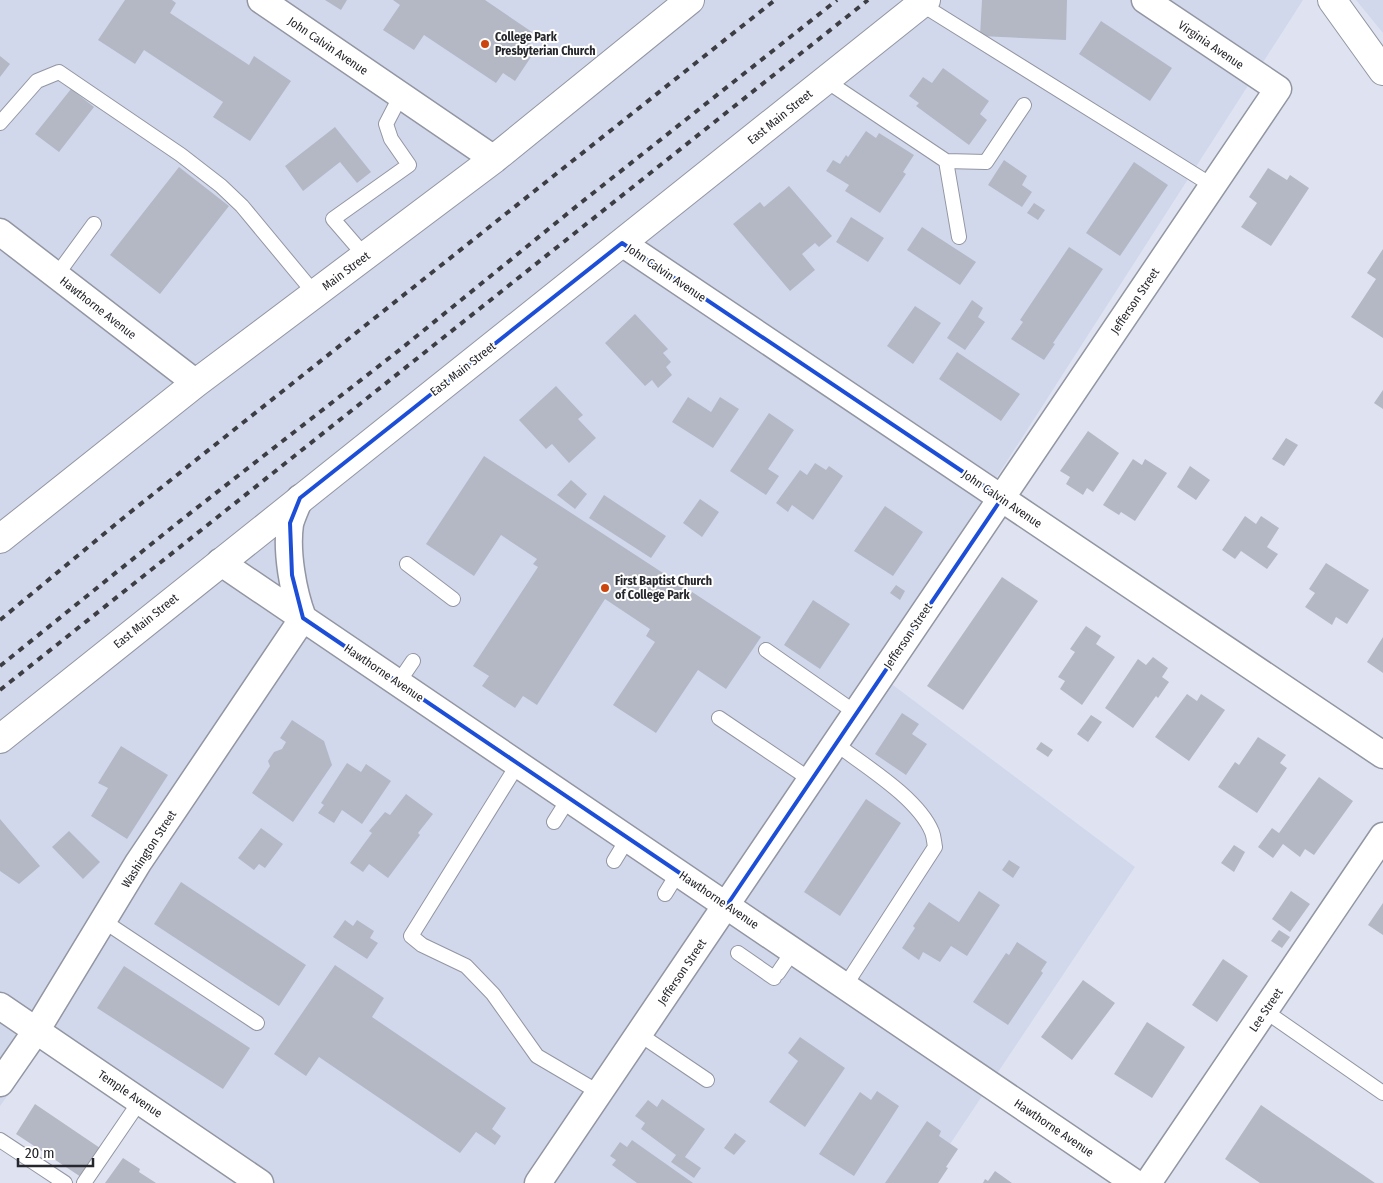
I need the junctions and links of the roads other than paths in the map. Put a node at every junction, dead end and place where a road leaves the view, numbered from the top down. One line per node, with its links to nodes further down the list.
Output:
1 (261, 0): 9 (street, John Calvin Avenue)
2 (690, 0): 12 (street, Main Street)
3 (1145, 0): 8 (street, Virginia Avenue)
4 (1332, 0): 6 (street)
5 (924, 2): 7 (street, East Main Street); 14 (lane)
6 (1383, 71)
7 (825, 80): 13 (lane); 18 (street, East Main Street)
8 (1278, 89): 14 (street, Jefferson Street)
9 (401, 95): 12 (street, John Calvin Avenue); 19 (lane)
10 (1024, 106): 13 (lane)
11 (0, 123): 21 (lane)
12 (494, 159): 19 (street, Main Street)
13 (946, 161): 17 (lane)
14 (1213, 186): 24 (street, Jefferson Street)
15 (94, 224): 20 (lane)
16 (0, 232): 20 (street, Hawthorne Avenue)
17 (959, 237)
18 (622, 243): 23 (street, East Main Street); 24 (street, John Calvin Avenue)
19 (365, 256): 21 (street, Main Street)
20 (56, 276): 22 (street, Hawthorne Avenue)
21 (315, 294): 22 (street, Main Street)
22 (196, 384): 25 (street, Main Street)
23 (300, 498): 26 (street, East Main Street); 29 (street)
24 (1002, 498): 33 (street, Jefferson Street); 37 (street, John Calvin Avenue)
25 (0, 540)
26 (220, 562): 29 (street, Hawthorne Avenue); 35 (street, East Main Street)
27 (407, 564): 28 (lane)
28 (453, 599)
29 (303, 618): 32 (street, Hawthorne Avenue); 46 (street, Washington Street)
30 (766, 650): 33 (lane)
31 (413, 661): 32 (lane)
32 (398, 683): 38 (street, Hawthorne Avenue)
33 (856, 713): 36 (street, Jefferson Street)
34 (719, 718): 39 (lane)
35 (0, 739)
36 (836, 744): 39 (street, Jefferson Street); 49 (lane)
37 (1383, 755)
38 (518, 764): 40 (street, Hawthorne Avenue); 57 (lane)
39 (811, 780): 45 (street, Jefferson Street)
40 (569, 798): 41 (lane); 43 (street, Hawthorne Avenue)
41 (554, 822)
42 (1383, 836): 51 (street, Lee Street)
43 (628, 838): 44 (lane); 45 (street, Hawthorne Avenue)
44 (614, 861)
45 (727, 906): 47 (street, Hawthorne Avenue); 54 (street, Jefferson Street)
46 (102, 920): 52 (lane); 53 (street, Washington Street)
47 (793, 950): 48 (lane); 49 (street, Hawthorne Avenue)
48 (738, 953)
49 (845, 986): 65 (street, Hawthorne Avenue)
50 (0, 1006): 53 (street, Temple Avenue)
51 (1265, 1011): 58 (lane); 66 (street, Lee Street)
52 (257, 1023)
53 (36, 1031): 56 (street, Washington Street); 59 (street, Temple Avenue)
54 (639, 1034): 55 (lane); 57 (street, Jefferson Street)
55 (707, 1080)
56 (0, 1083)
57 (600, 1093): 64 (street, Jefferson Street)
58 (1383, 1093)
59 (140, 1101): 62 (lane); 63 (street, Temple Avenue)
60 (0, 1140): 61 (lane)
61 (64, 1183)
62 (84, 1183)
63 (260, 1183)
64 (538, 1183)
65 (1135, 1183)
66 (1148, 1183)

